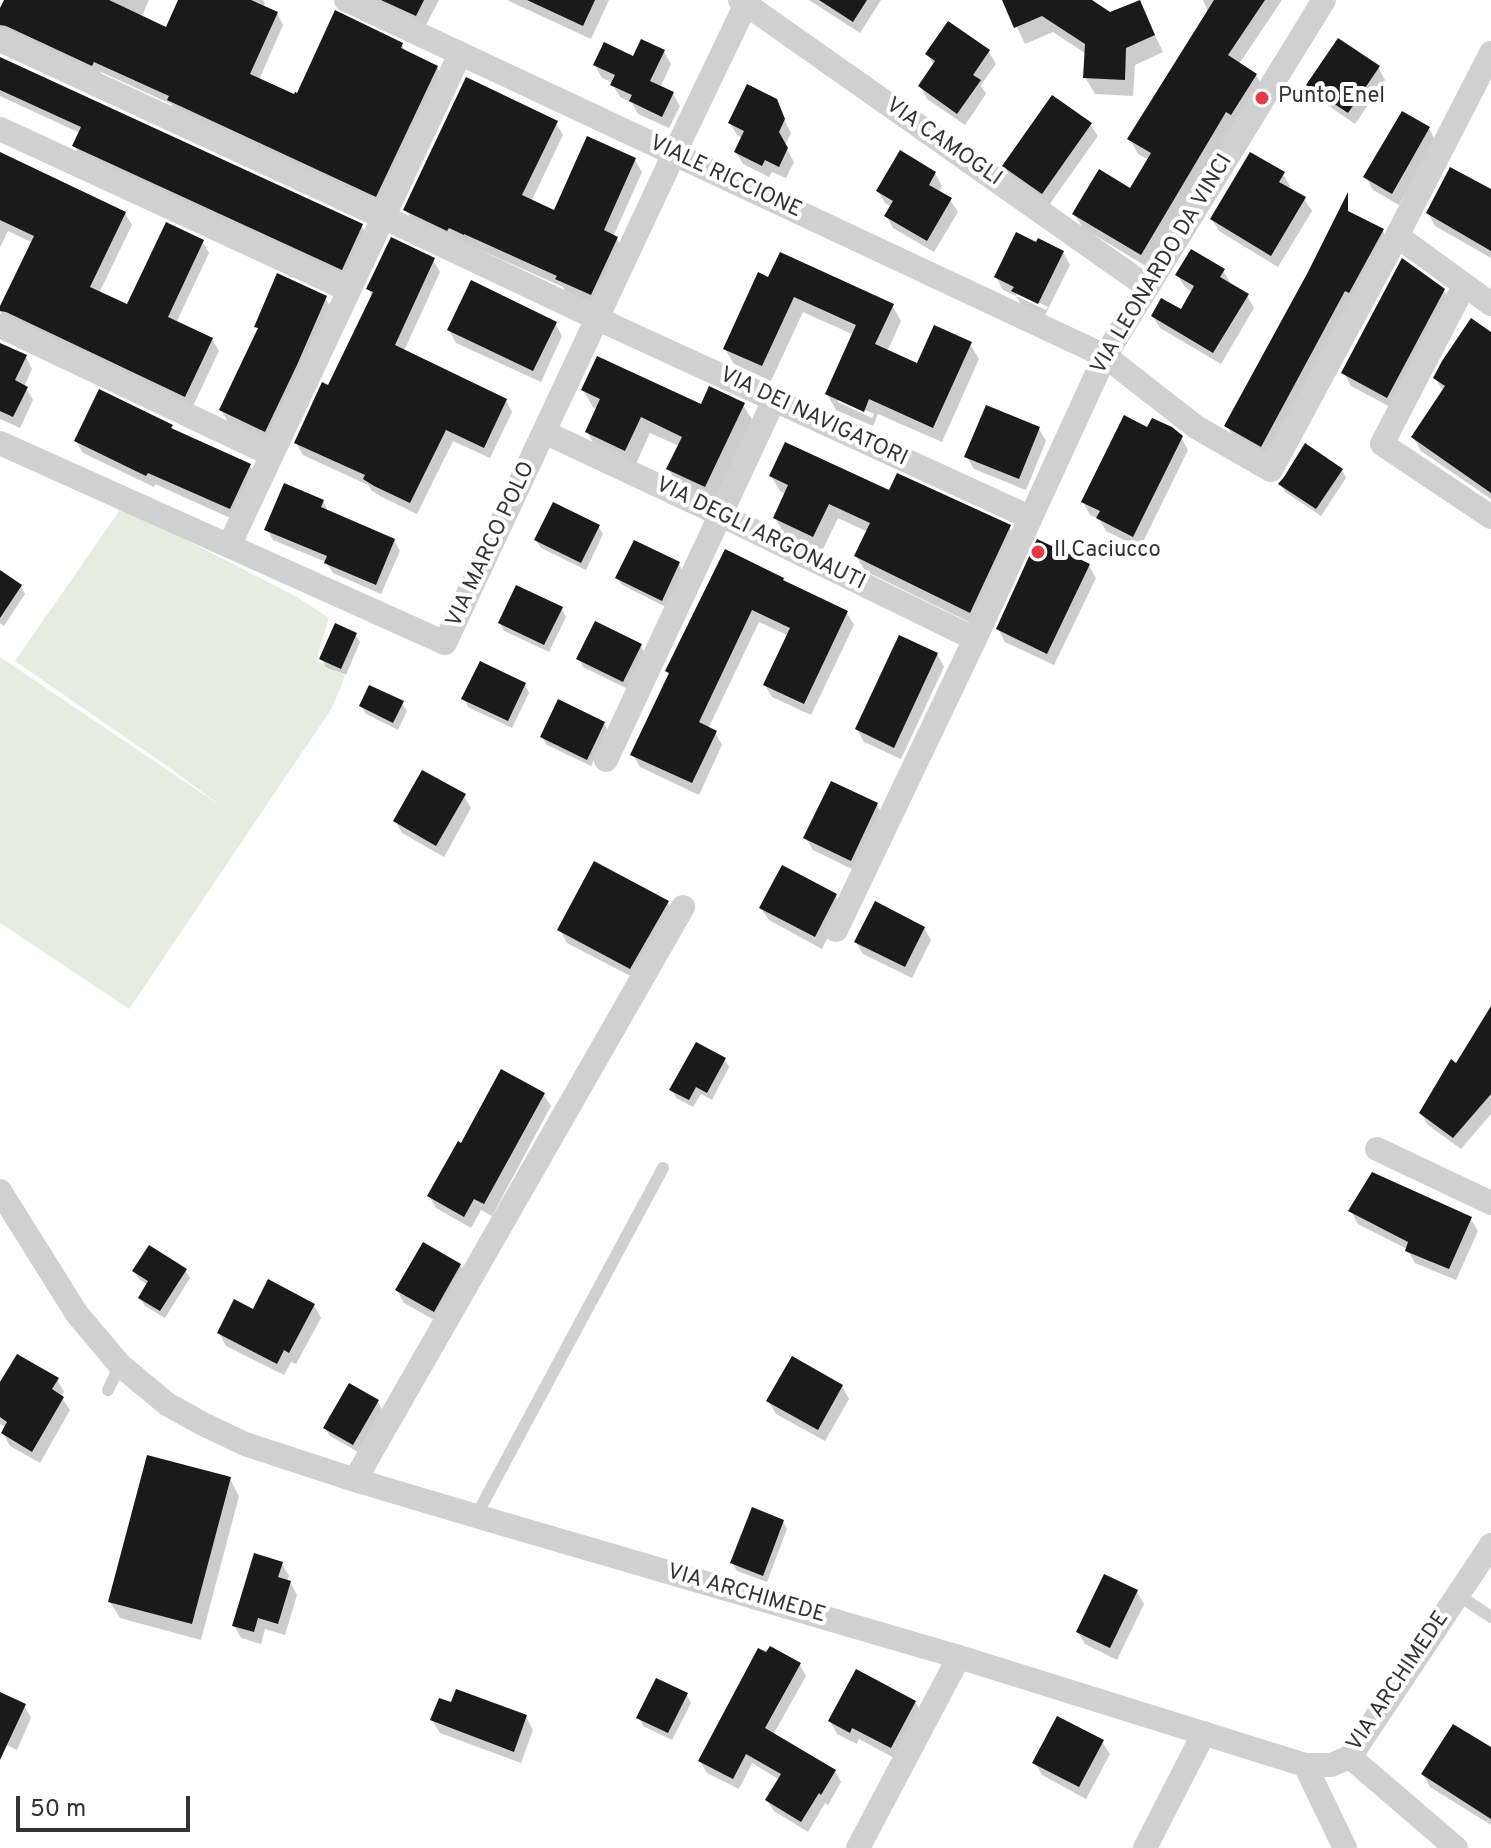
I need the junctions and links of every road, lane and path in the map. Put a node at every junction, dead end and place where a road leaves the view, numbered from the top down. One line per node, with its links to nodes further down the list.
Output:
1 (346, 0): 6 (street, VIALE RICCIONE)
2 (1324, 0): 11 (street, VIA LEONARDO DA VINCI)
3 (743, 2): 8 (street, VIA MARCO POLO); 11 (street, VIA CAMOGLI)
4 (0, 40): 9 (street, VIA DEI NAVIGATORI)
5 (1491, 53): 10 (street)
6 (460, 54): 8 (street, VIALE RICCIONE); 9 (street)
7 (0, 129): 13 (street)
8 (674, 154): 15 (street, VIA MARCO POLO); 17 (street, VIALE RICCIONE)
9 (383, 217): 13 (street); 15 (street, VIA DEI NAVIGATORI)
10 (1397, 236): 12 (street); 17 (street, VIALE RICCIONE)
11 (1146, 286): 17 (street, VIA LEONARDO DA VINCI)
12 (1464, 286): 14 (street); 23 (street)
13 (349, 290): 21 (street)
14 (1491, 304)
15 (598, 319): 18 (street, VIA DEI NAVIGATORI); 19 (street, VIA MARCO POLO)
16 (0, 326): 21 (street)
17 (1105, 356): 24 (street, VIA LEONARDO DA VINCI)
18 (774, 400): 22 (street); 24 (street, VIA DEI NAVIGATORI)
19 (544, 432): 22 (street, VIA DEGLI ARGONAUTI); 25 (street, VIA MARCO POLO)
20 (0, 443): 25 (street, VIA MARCO POLO)
21 (272, 455): 25 (street)
22 (721, 515): 26 (street, VIA DEGLI ARGONAUTI); 27 (street)
23 (1490, 515)
24 (1029, 517): 26 (street, VIA LEONARDO DA VINCI)
25 (229, 546)
26 (975, 639): 29 (street, VIA LEONARDO DA VINCI)
27 (606, 760)
28 (683, 907): 36 (street)
29 (836, 930)
30 (1377, 1149): 33 (street)
31 (663, 1168): 37 (lane)
32 (0, 1191): 34 (street, VIA ARCHIMEDE)
33 (1491, 1203)
34 (120, 1365): 35 (lane); 36 (street, VIA ARCHIMEDE)
35 (108, 1390)
36 (355, 1480): 37 (street, VIA ARCHIMEDE)
37 (476, 1516): 41 (street, VIA ARCHIMEDE)
38 (1491, 1545): 39 (street, VIA ARCHIMEDE)
39 (1458, 1595): 40 (lane); 43 (street, VIA ARCHIMEDE)
40 (1491, 1617)
41 (959, 1657): 42 (street, VIA ARCHIMEDE); 45 (street)
42 (1204, 1733): 44 (street, VIA ARCHIMEDE); 46 (street)
43 (1350, 1757): 44 (street, VIA ARCHIMEDE); 48 (street)
44 (1305, 1765): 47 (street)
45 (858, 1848)
46 (1145, 1848)
47 (1345, 1848)
48 (1456, 1848)

